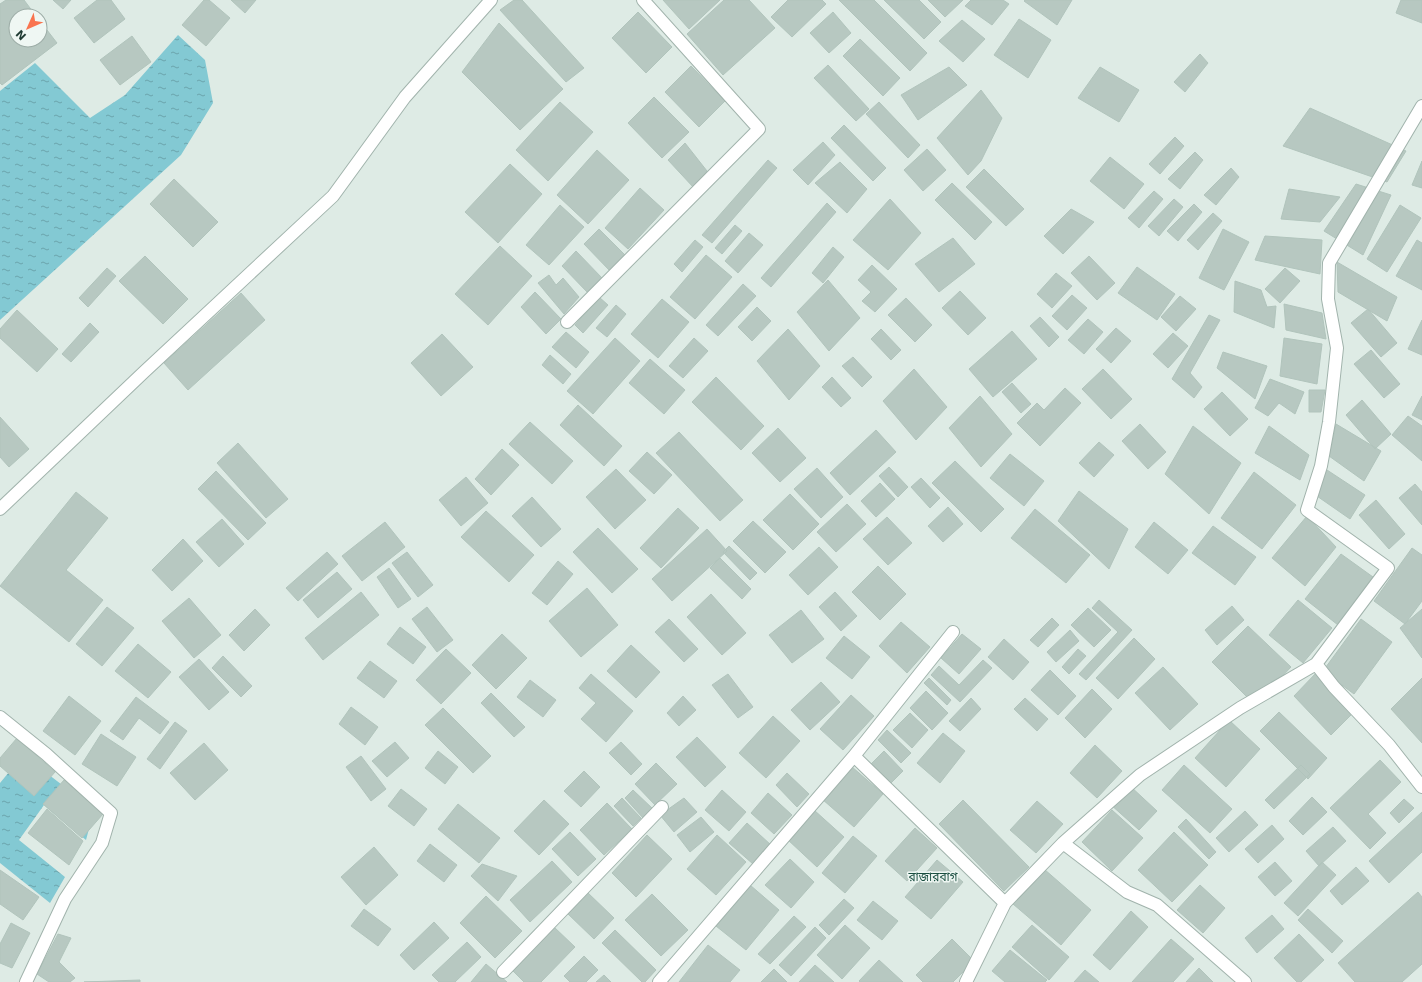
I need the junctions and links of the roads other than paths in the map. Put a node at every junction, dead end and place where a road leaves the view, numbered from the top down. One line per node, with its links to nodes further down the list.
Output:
1 (491, 0): 5 (street)
2 (643, 0): 4 (street)
3 (1422, 106): 7 (street)
4 (567, 322)
5 (0, 509)
6 (953, 632): 9 (street)
7 (1316, 664): 10 (street); 12 (street)
8 (0, 717): 15 (street)
9 (854, 756): 13 (street); 16 (street)
10 (1422, 788)
11 (662, 808): 14 (street)
12 (1062, 843): 13 (street); 18 (street)
13 (1005, 902): 17 (street)
14 (503, 972)
15 (26, 982)
16 (659, 982)
17 (966, 982)
18 (1245, 982)

